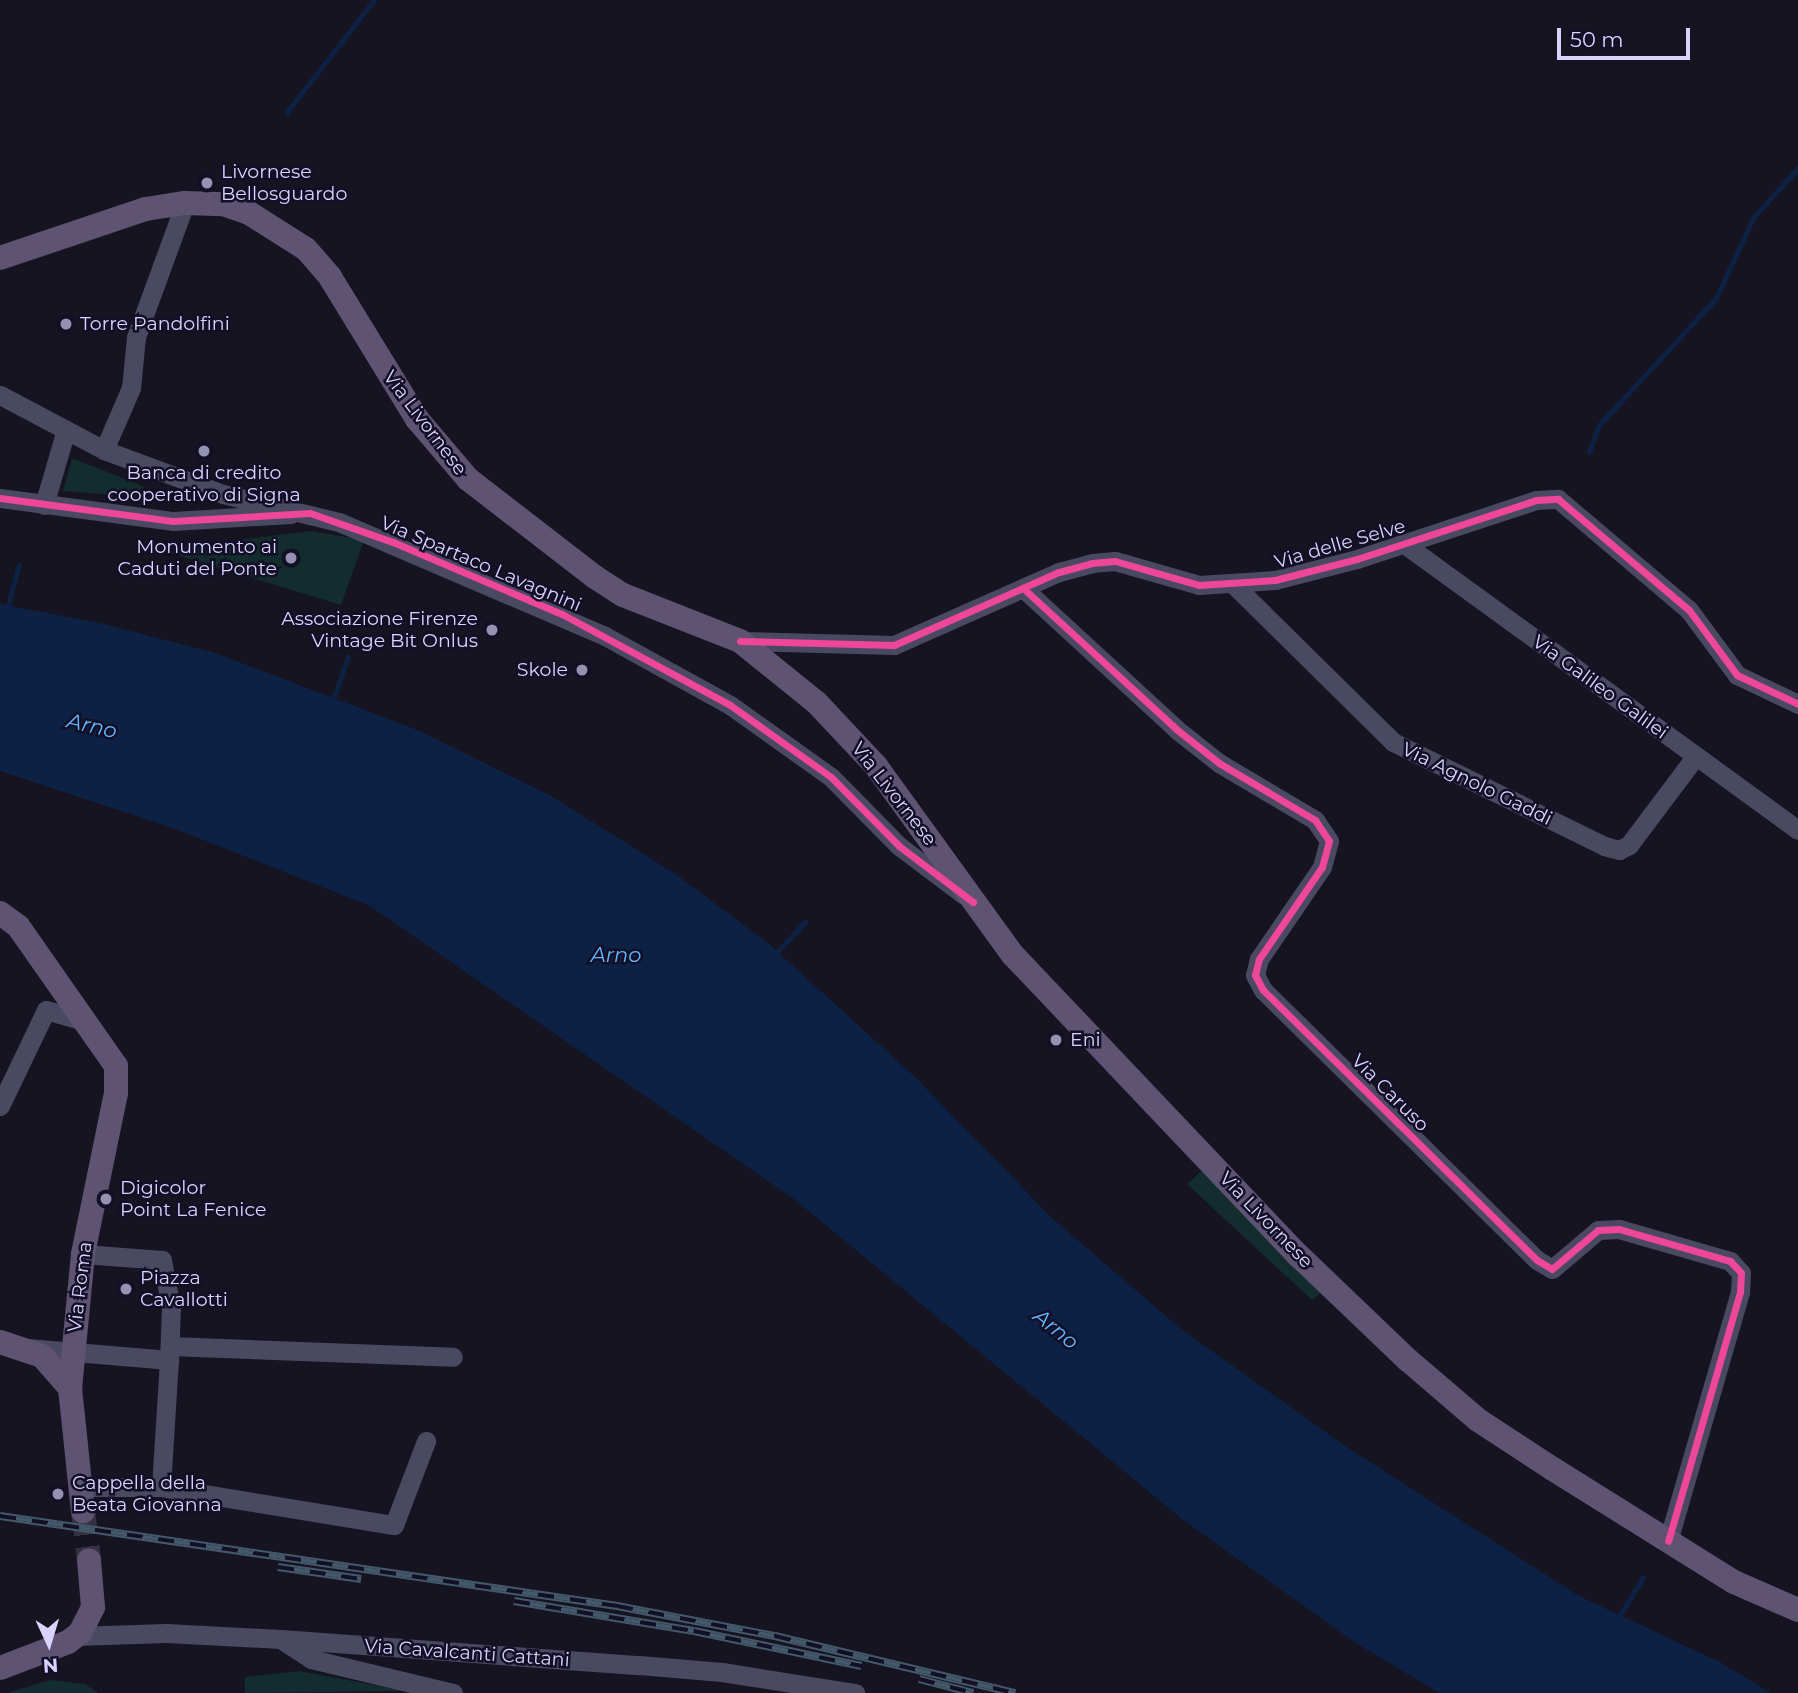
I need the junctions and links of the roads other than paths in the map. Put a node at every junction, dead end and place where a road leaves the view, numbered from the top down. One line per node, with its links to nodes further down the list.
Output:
1 (185, 203): 2 (main road, Via Livornese); 5 (street); 12 (main road, Via Livornese)
2 (0, 258)
3 (0, 395): 4 (street, Via Spartaco Lavagnini)
4 (65, 433): 5 (street, Via Spartaco Lavagnini); 7 (street)
5 (104, 450): 8 (street, Via Spartaco Lavagnini)
6 (0, 498): 7 (street)
7 (44, 505): 8 (street)
8 (310, 513): 16 (street, Via Spartaco Lavagnini)
9 (1403, 543): 10 (street, Via delle Selve); 13 (street, Via delle Selve); 14 (street, Via Galileo Galilei)
10 (1232, 583): 11 (street, Via delle Selve); 14 (street, Via Agnolo Gaddi)
11 (1024, 589): 12 (street, Via delle Selve); 31 (street, Via Caruso)
12 (740, 641): 16 (main road, Via Livornese)
13 (1798, 704)
14 (1695, 757): 15 (street, Via Galileo Galilei)
15 (1798, 830)
16 (973, 902): 31 (main road, Via Livornese)
17 (0, 914): 18 (main road)
18 (84, 1021): 19 (street); 20 (main road, Via Roma)
19 (0, 1106)
20 (83, 1254): 23 (main road, Via Roma); 24 (street)
21 (0, 1342): 22 (main road)
22 (26, 1348): 23 (street); 26 (main road)
23 (73, 1352): 24 (street); 26 (main road, Via Roma)
24 (170, 1353): 25 (street); 29 (street)
25 (453, 1357)
26 (69, 1388): 28 (main road, Via Roma)
27 (426, 1441): 29 (street)
28 (79, 1486): 29 (street); 30 (main road, Via Roma)
29 (161, 1487)
30 (83, 1511)
31 (1668, 1541): 33 (main road, Via Livornese)
32 (89, 1560): 34 (main road)
33 (1798, 1609)
34 (77, 1636): 35 (street, Via Cavalcanti Cattani); 36 (main road)
35 (281, 1639): 37 (street); 38 (street, Via Cavalcanti Cattani)
36 (0, 1668)
37 (453, 1693)
38 (855, 1693)

